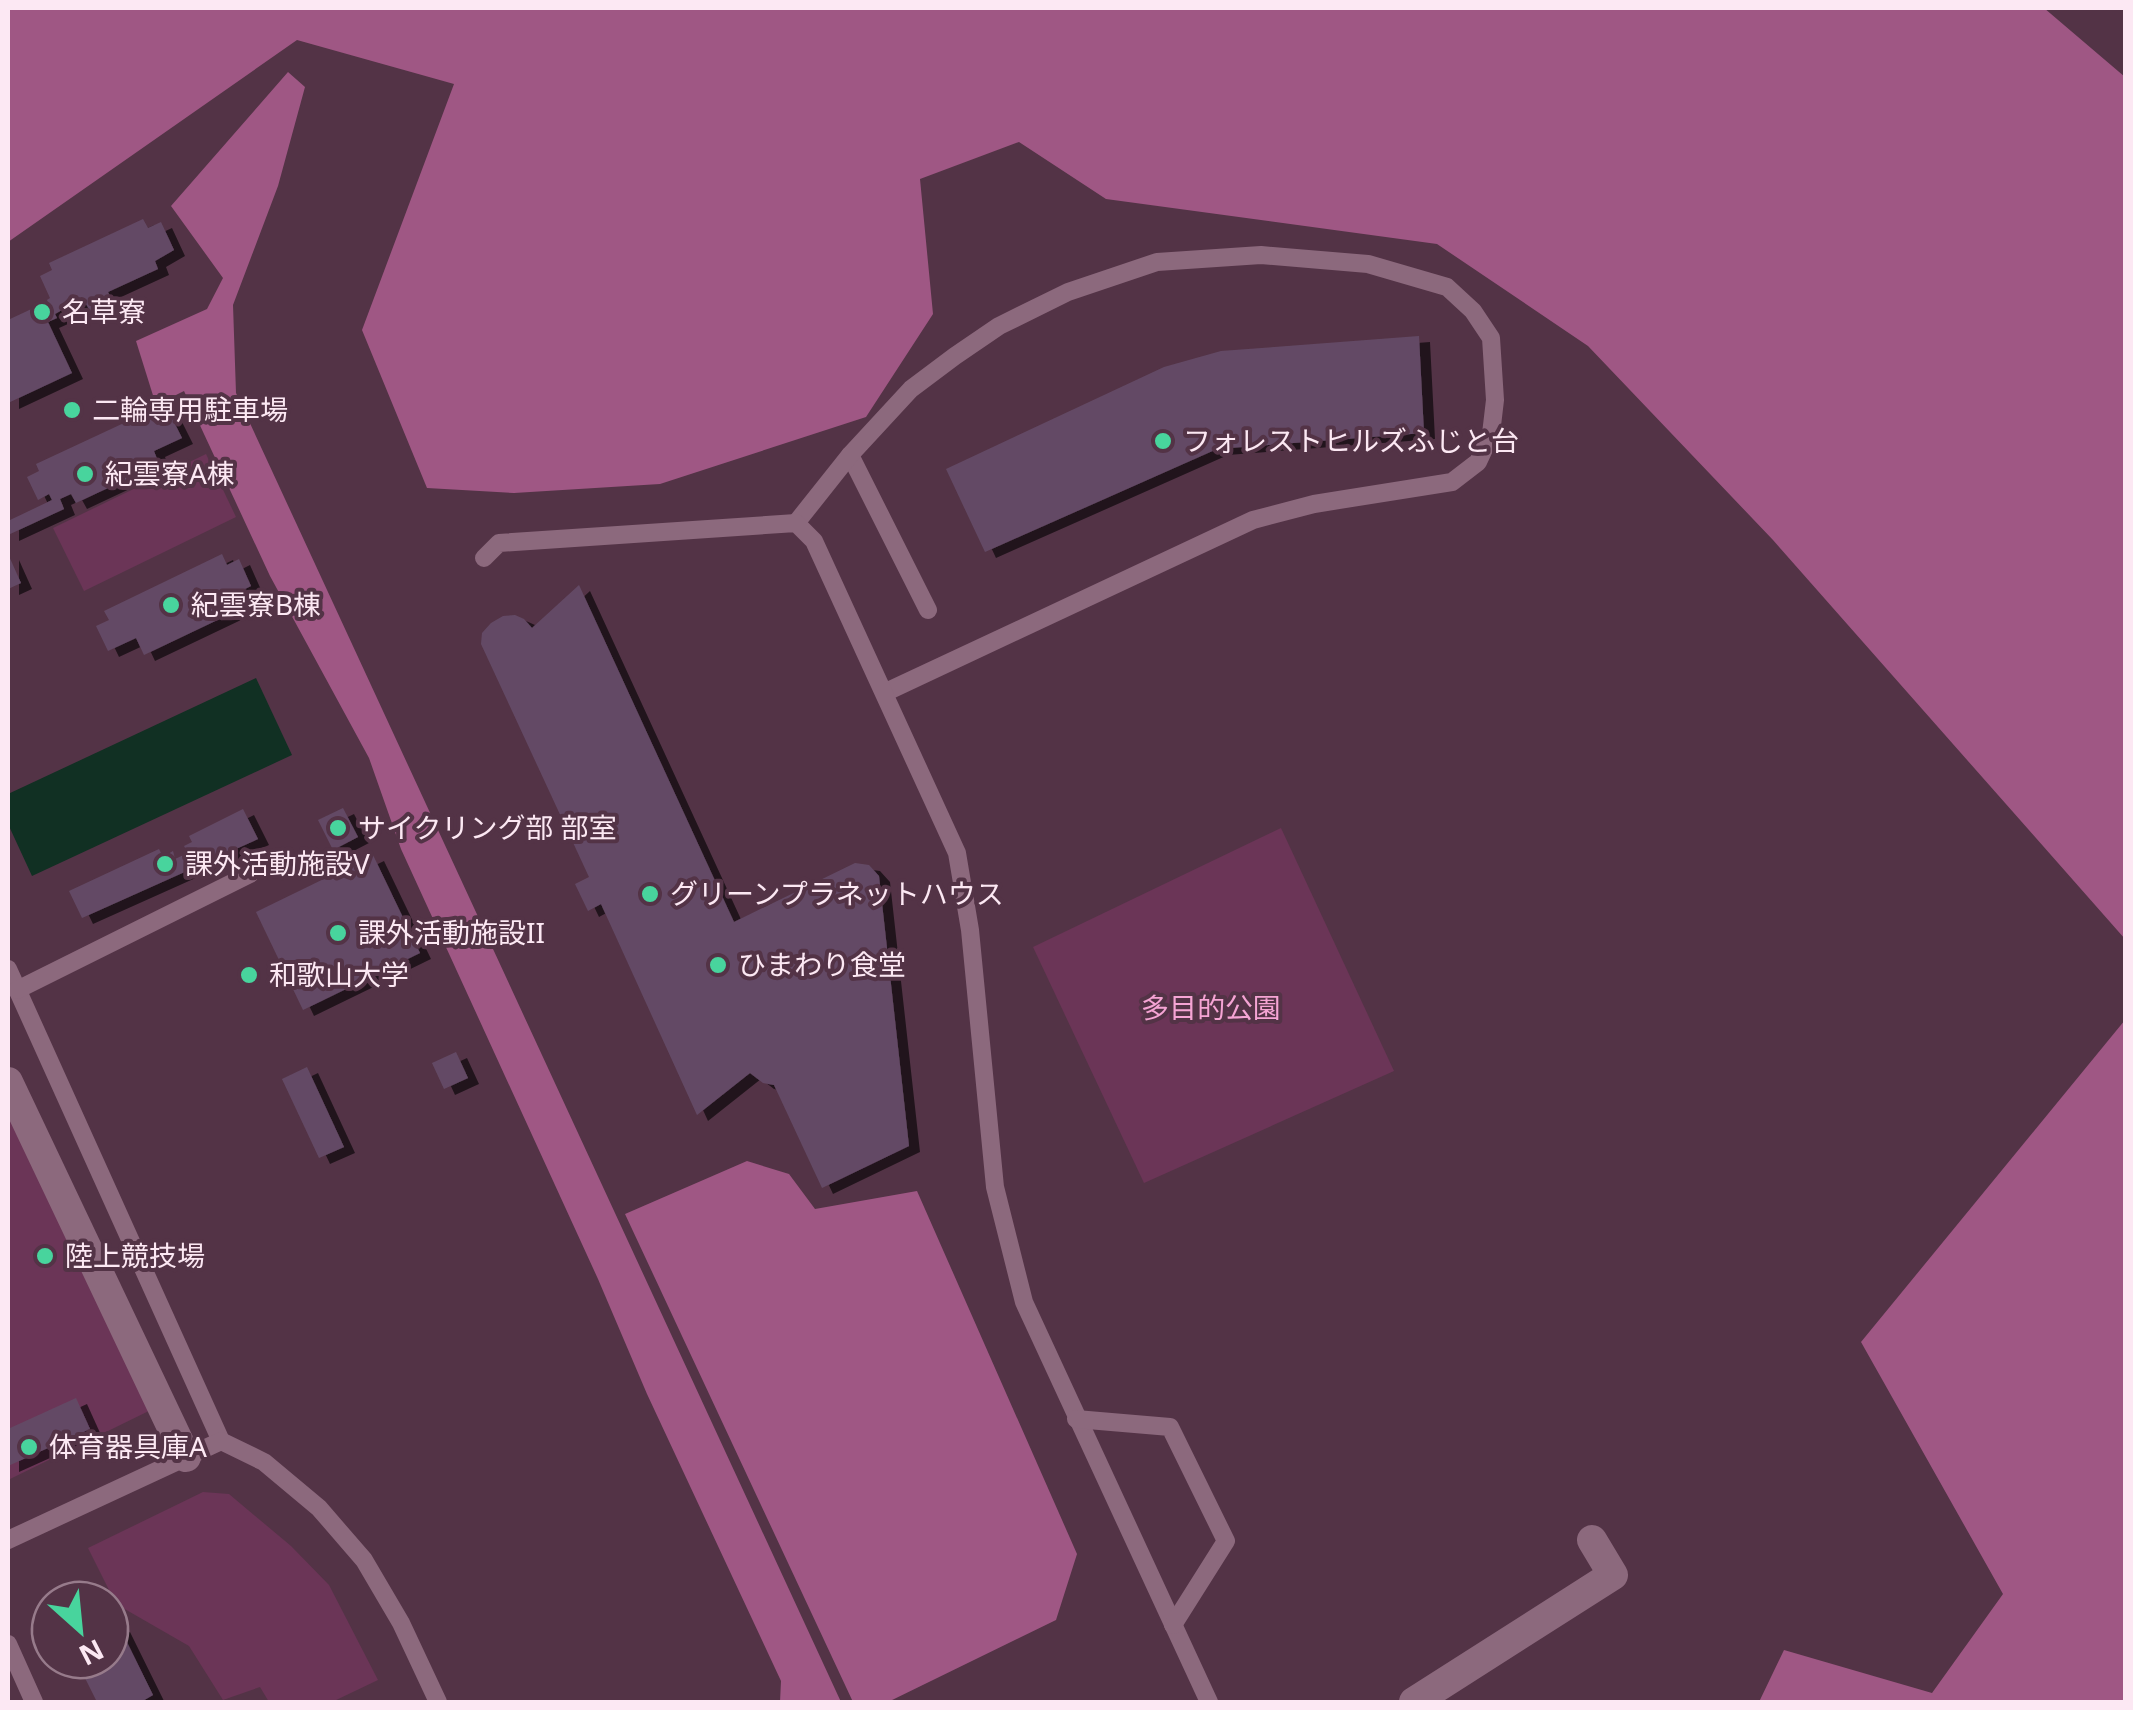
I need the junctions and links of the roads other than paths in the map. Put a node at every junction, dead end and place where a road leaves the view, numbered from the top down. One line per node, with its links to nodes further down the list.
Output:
1 (850, 455): 2 (lane); 4 (lane); 5 (lane)
2 (796, 523): 3 (lane); 5 (lane)
3 (484, 558)
4 (928, 610)
5 (886, 692): 10 (lane)
6 (250, 874): 8 (lane)
7 (8, 969): 8 (lane)
8 (17, 990): 11 (lane)
9 (8, 1082): 12 (street)
10 (1076, 1418): 15 (lane); 15 (lane)
11 (221, 1441): 12 (lane); 18 (lane)
12 (186, 1458): 13 (lane)
13 (8, 1540)
14 (1592, 1540): 20 (street)
15 (1173, 1625): 19 (lane)
16 (8, 1644): 17 (lane)
17 (34, 1702)
18 (438, 1702)
19 (1209, 1702)
20 (1414, 1702)

